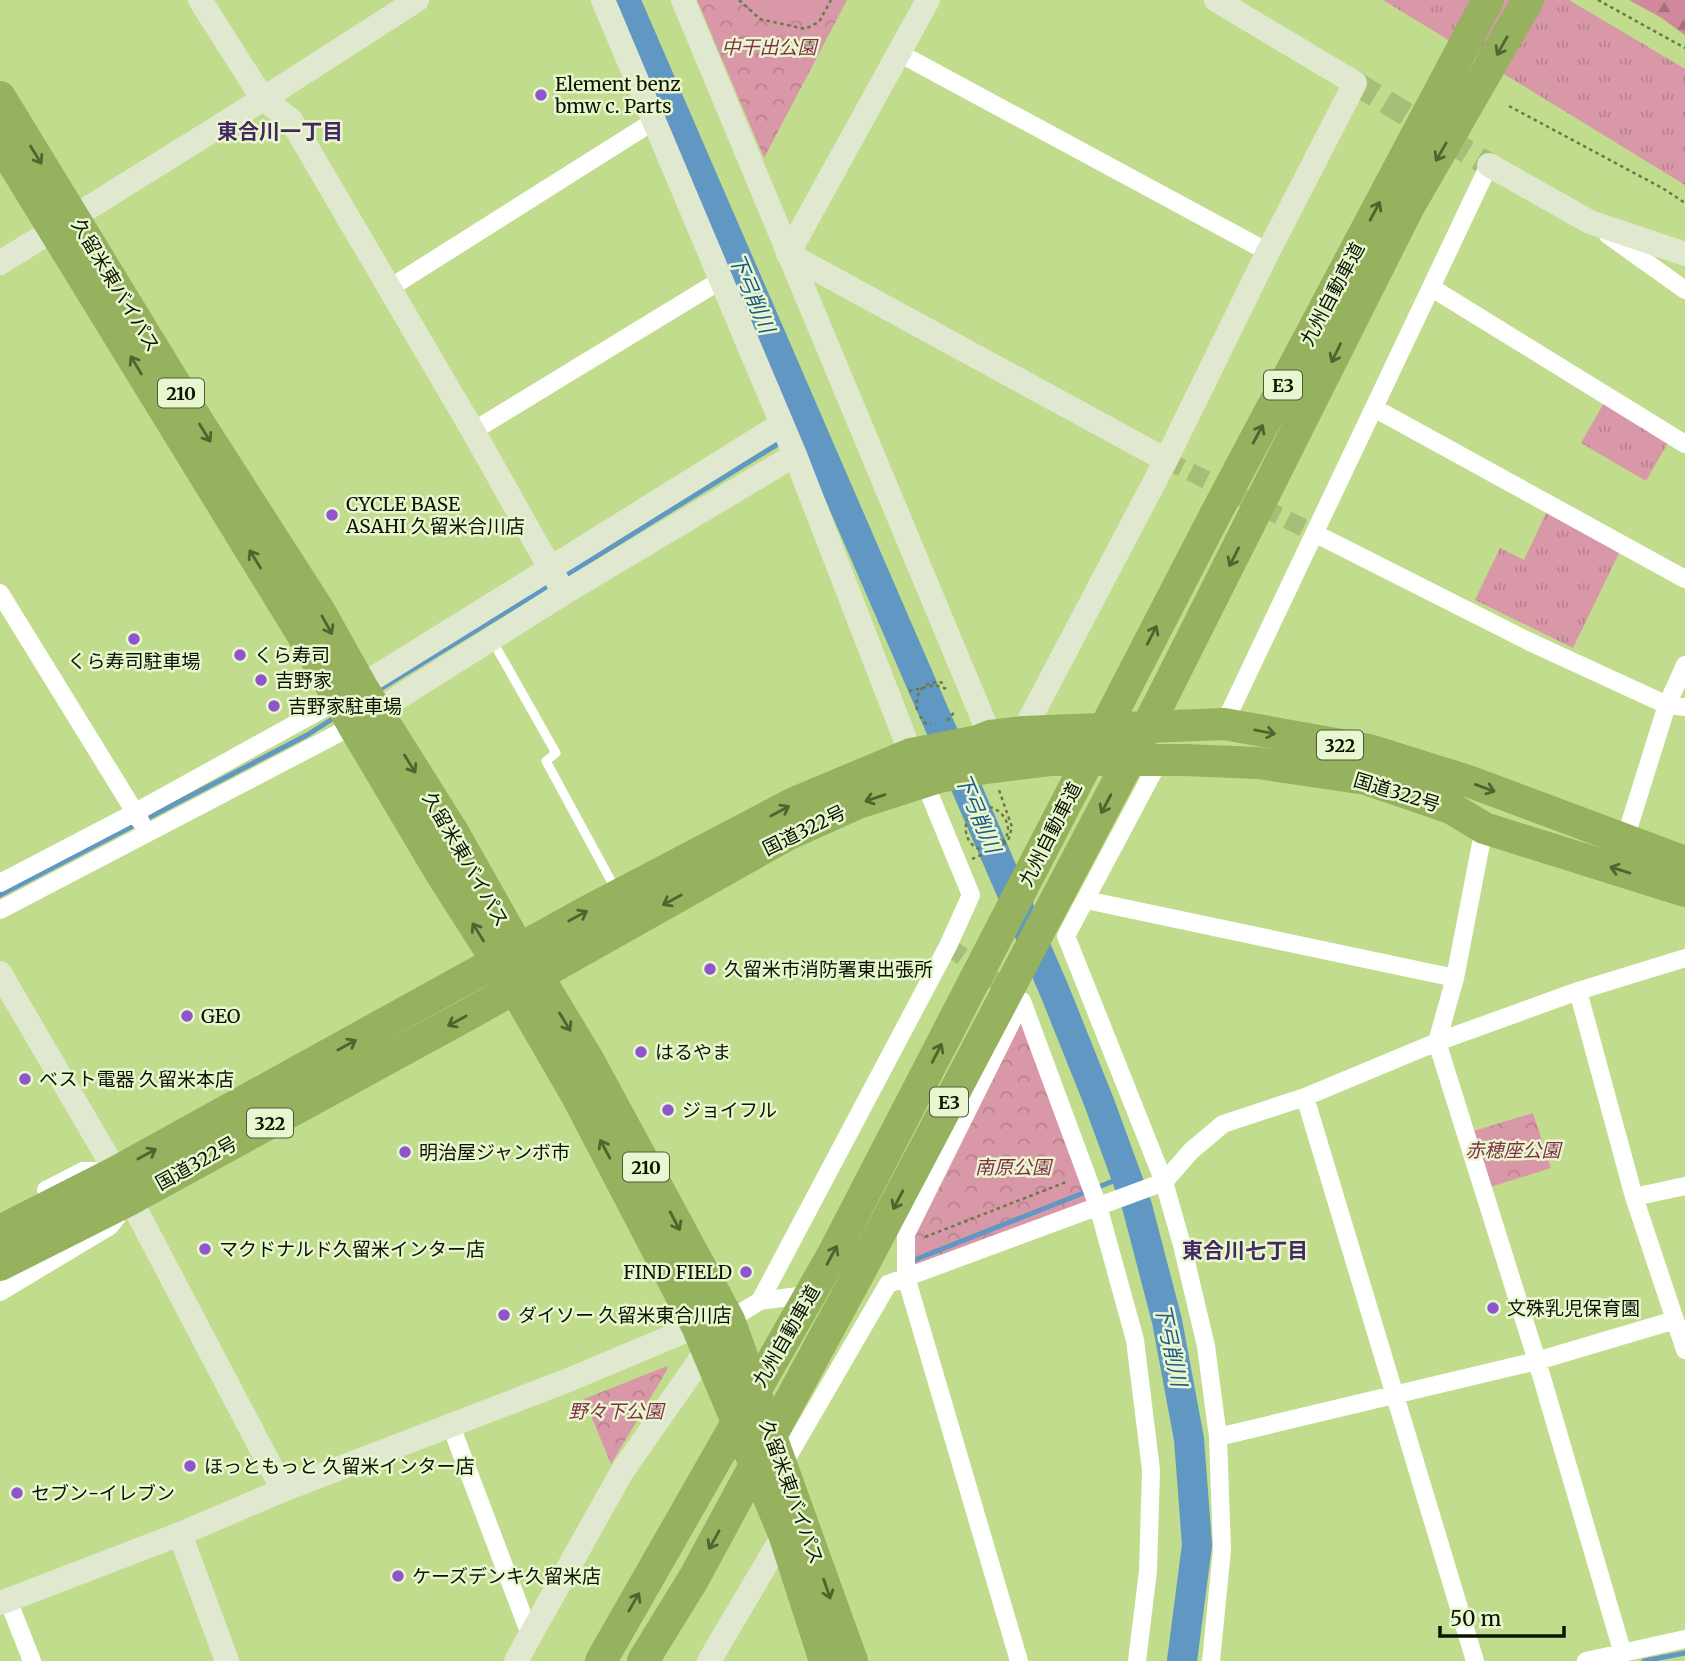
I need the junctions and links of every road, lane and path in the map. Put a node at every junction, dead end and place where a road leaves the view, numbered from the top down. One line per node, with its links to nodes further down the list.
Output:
1 (200, 0): 15 (street)
2 (416, 0): 15 (street)
3 (603, 0): 17 (street)
4 (682, 0): 24 (street)
5 (739, 0): 6 (path)
6 (831, 0)
7 (928, 0): 13 (street)
8 (1216, 0): 23 (street)
9 (1488, 0): 108 (highway, 九州自動車道 / E3, one-way to 9)
10 (1528, 0): 100 (highway, 九州自動車道 / E3, one-way to 100)
11 (1598, 0): 12 (path)
12 (1685, 48)
13 (900, 52): 23 (street); 24 (street)
14 (0, 97): 22 (highway, 久留米東バイパス / 210, one-way to 22)
15 (263, 99): 22 (street); 29 (street)
16 (1510, 106): 20 (path)
17 (654, 121): 27 (street); 29 (street)
18 (0, 142): 22 (highway, 久留米東バイパス / 210)
19 (1489, 165): 21 (street); 28 (street)
20 (1685, 204)
21 (1590, 222): 25 (street); 30 (street)
22 (65, 224): 26 (street); 46 (highway, 久留米東バイパス / 210)
23 (1268, 252): 36 (street)
24 (788, 254): 36 (street); 50 (street)
25 (1685, 254)
26 (0, 263)
27 (721, 280): 32 (street); 33 (street)
28 (1432, 288): 31 (street); 34 (street)
29 (388, 289): 33 (street)
30 (1685, 290)
31 (1374, 408): 37 (street); 39 (street)
32 (782, 424): 35 (street); 38 (street)
33 (473, 432): 38 (street)
34 (1685, 444)
35 (795, 455): 41 (street); 45 (street)
36 (1166, 460): 49 (street)
37 (1316, 534): 47 (street); 48 (street)
38 (550, 568): 41 (street); 46 (street)
39 (1685, 579)
40 (0, 593): 55 (street)
41 (564, 593): 42 (street)
42 (491, 639): 46 (street); 63 (lane)
43 (1685, 665): 47 (street)
44 (954, 698): 45 (path)
45 (890, 699): 52 (street)
46 (357, 705): 55 (street); 57 (street); 66 (highway, 久留米東バイパス / 210)
47 (1676, 706): 58 (street)
48 (1224, 724): 49 (highway, 国道322号 / 322); 58 (highway, 国道322号 / 322, one-way to 58)
49 (1023, 732): 50 (highway, 国道322号 / 322); 53 (street)
50 (984, 748): 52 (highway, 国道322号 / 322); 53 (highway, 国道322号 / 322)
51 (1159, 761): 53 (highway, 国道322号 / 322); 56 (highway, 国道322号 / 322); 64 (street)
52 (926, 765): 60 (street); 63 (highway, 国道322号 / 322, one-way to 52); 70 (highway, 国道322号 / 322, one-way to 70)
53 (1020, 765)
54 (1000, 811): 60 (path)
55 (136, 813): 57 (street); 61 (street)
56 (1484, 828): 62 (highway, 国道322号 / 322, one-way to 56); 69 (street)
57 (148, 834): 65 (street)
58 (1625, 839): 59 (highway, 国道322号 / 322)
59 (1685, 862)
60 (958, 864): 87 (street)
61 (0, 883)
62 (1685, 891)
63 (619, 895): 66 (highway, 国道322号 / 322, one-way to 63)
64 (1086, 900): 69 (street); 75 (street)
65 (0, 910)
66 (508, 956): 70 (highway, 久留米東バイパス / 210); 76 (highway, 国道322号 / 322, one-way to 66)
67 (1685, 958): 71 (street)
68 (0, 973): 76 (street)
69 (1455, 978): 72 (street)
70 (526, 982): 76 (highway, 国道322号 / 322, one-way to 76); 88 (highway, 久留米東バイパス / 210, one-way to 88); 90 (highway, 久留米東バイパス / 210, one-way to 70)
71 (1578, 991): 72 (street); 78 (street)
72 (1437, 1042): 73 (street); 92 (street)
73 (1305, 1097): 75 (street); 93 (street)
74 (1066, 1182): 82 (path)
75 (1164, 1182): 79 (street); 95 (street)
76 (122, 1186): 80 (street); 81 (highway, 国道322号 / 322); 83 (highway, 国道322号 / 322); 86 (street); 97 (street)
77 (1685, 1186): 78 (street)
78 (1634, 1197): 89 (street)
79 (1098, 1206): 82 (street); 84 (street); 115 (street)
80 (0, 1214)
81 (0, 1231)
82 (906, 1244): 84 (street)
83 (0, 1265)
84 (906, 1277): 85 (street); 114 (street)
85 (888, 1284): 87 (street); 96 (street)
86 (0, 1292)
87 (760, 1301): 88 (street)
88 (729, 1320): 90 (street); 96 (highway, 久留米東バイパス / 210)
89 (1675, 1320): 91 (street); 92 (street)
90 (702, 1338): 94 (street); 99 (highway, 久留米東バイパス / 210); 102 (street)
91 (1685, 1350)
92 (1537, 1361): 93 (street); 104 (street)
93 (1394, 1395): 95 (street); 117 (street)
94 (451, 1426): 97 (street); 102 (street)
95 (1218, 1437): 116 (street)
96 (783, 1465): 99 (street); 113 (highway, 久留米東バイパス / 210, one-way to 113)
97 (283, 1490): 98 (street)
98 (180, 1534): 101 (street); 106 (street)
99 (784, 1534): 111 (street); 112 (highway, 久留米東バイパス / 210)
100 (694, 1578): 109 (highway, 九州自動車道 / E3); 110 (highway)
101 (4, 1602): 105 (street)
102 (531, 1637): 107 (street)
103 (1685, 1639): 104 (street)
104 (1622, 1654): 118 (street)
105 (32, 1661)
106 (227, 1661)
107 (516, 1661)
108 (601, 1661)
109 (643, 1661)
110 (651, 1661)
111 (709, 1661)
112 (825, 1661)
113 (852, 1661)
114 (1019, 1661)
115 (1137, 1661)
116 (1211, 1661)
117 (1475, 1661)
118 (1586, 1661)

